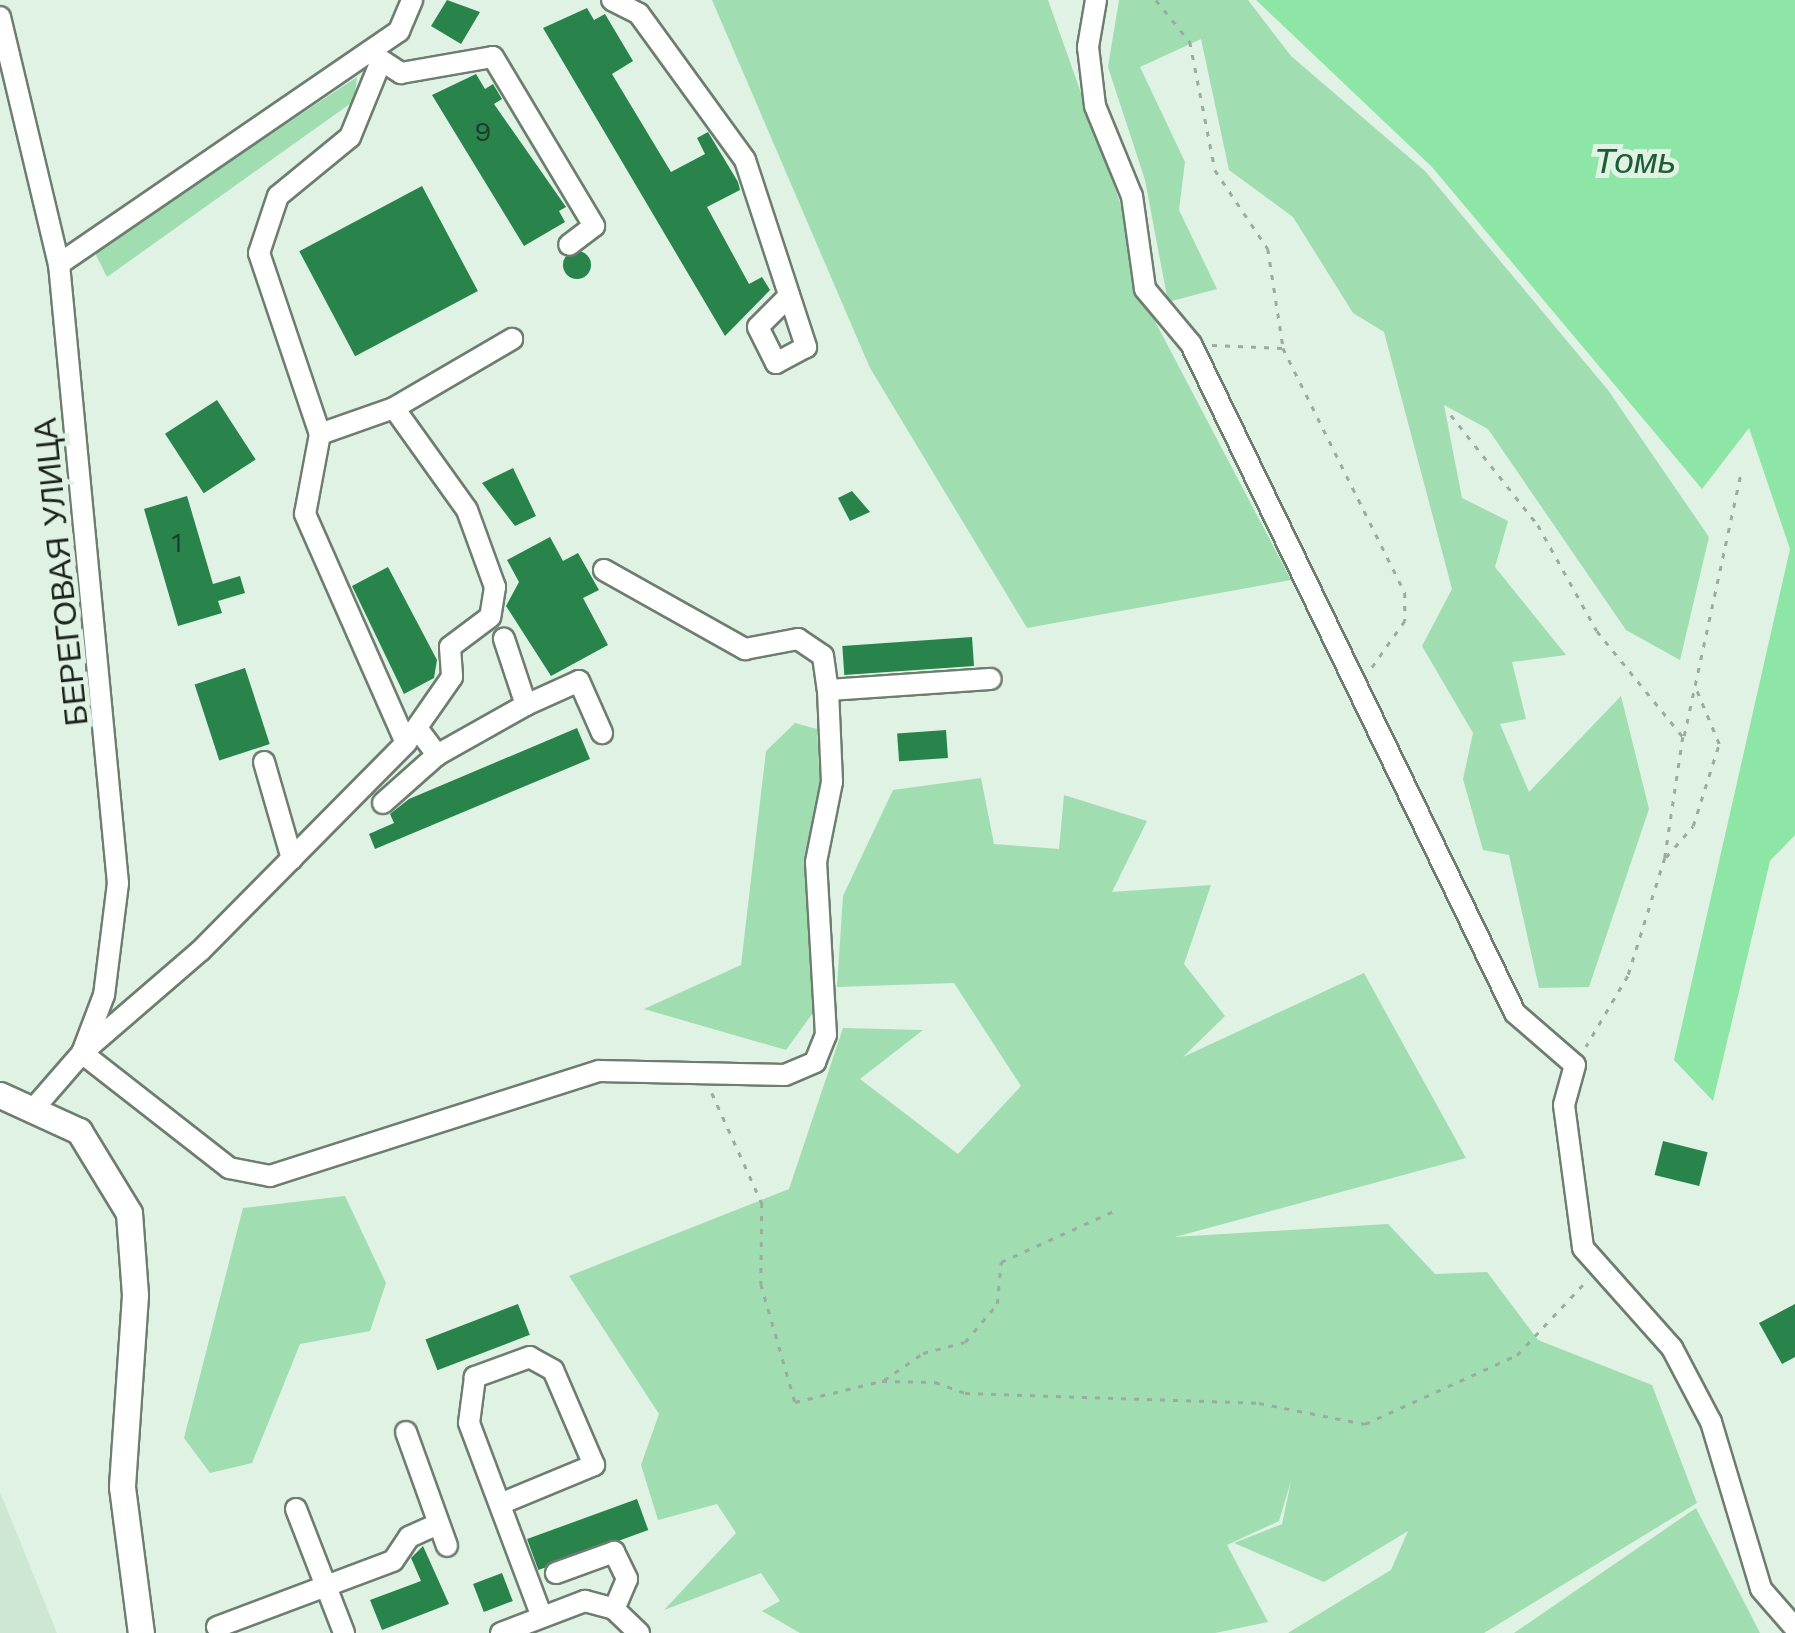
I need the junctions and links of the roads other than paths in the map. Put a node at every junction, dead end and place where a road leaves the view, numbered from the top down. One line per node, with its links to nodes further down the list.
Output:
1 (412, 0): 5 (street)
2 (612, 0): 8 (street)
3 (1096, 0): 36 (street)
4 (0, 18): 7 (street, БЕРЕГОВАЯ УЛИЦА)
5 (375, 56): 6 (street); 7 (street); 11 (street)
6 (569, 245)
7 (59, 264): 23 (street, БЕРЕГОВАЯ УЛИЦА)
8 (790, 296)
9 (512, 339): 10 (street)
10 (394, 408): 11 (street); 18 (street)
11 (320, 434): 18 (street)
12 (604, 570): 15 (street)
13 (504, 639): 16 (street)
14 (990, 678): 15 (street)
15 (828, 690): 23 (street)
16 (526, 705): 17 (street); 19 (street)
17 (602, 733)
18 (412, 736): 19 (street); 22 (street)
19 (437, 755): 21 (street)
20 (264, 762): 22 (street)
21 (383, 803)
22 (292, 858): 23 (street)
23 (82, 1053): 25 (street, БЕРЕГОВАЯ УЛИЦА)
24 (0, 1095): 25 (main road)
25 (36, 1106): 37 (main road)
26 (406, 1432): 29 (street)
27 (500, 1504): 27 (street); 34 (street)
28 (296, 1509): 32 (street)
29 (438, 1524): 30 (street); 32 (street)
30 (446, 1546)
31 (556, 1573): 33 (street)
32 (326, 1586): 35 (street); 38 (street)
33 (614, 1609): 34 (street); 40 (street)
34 (542, 1617): 39 (street)
35 (217, 1627)
36 (1795, 1628)
37 (141, 1633)
38 (344, 1633)
39 (500, 1633)
40 (639, 1633)

